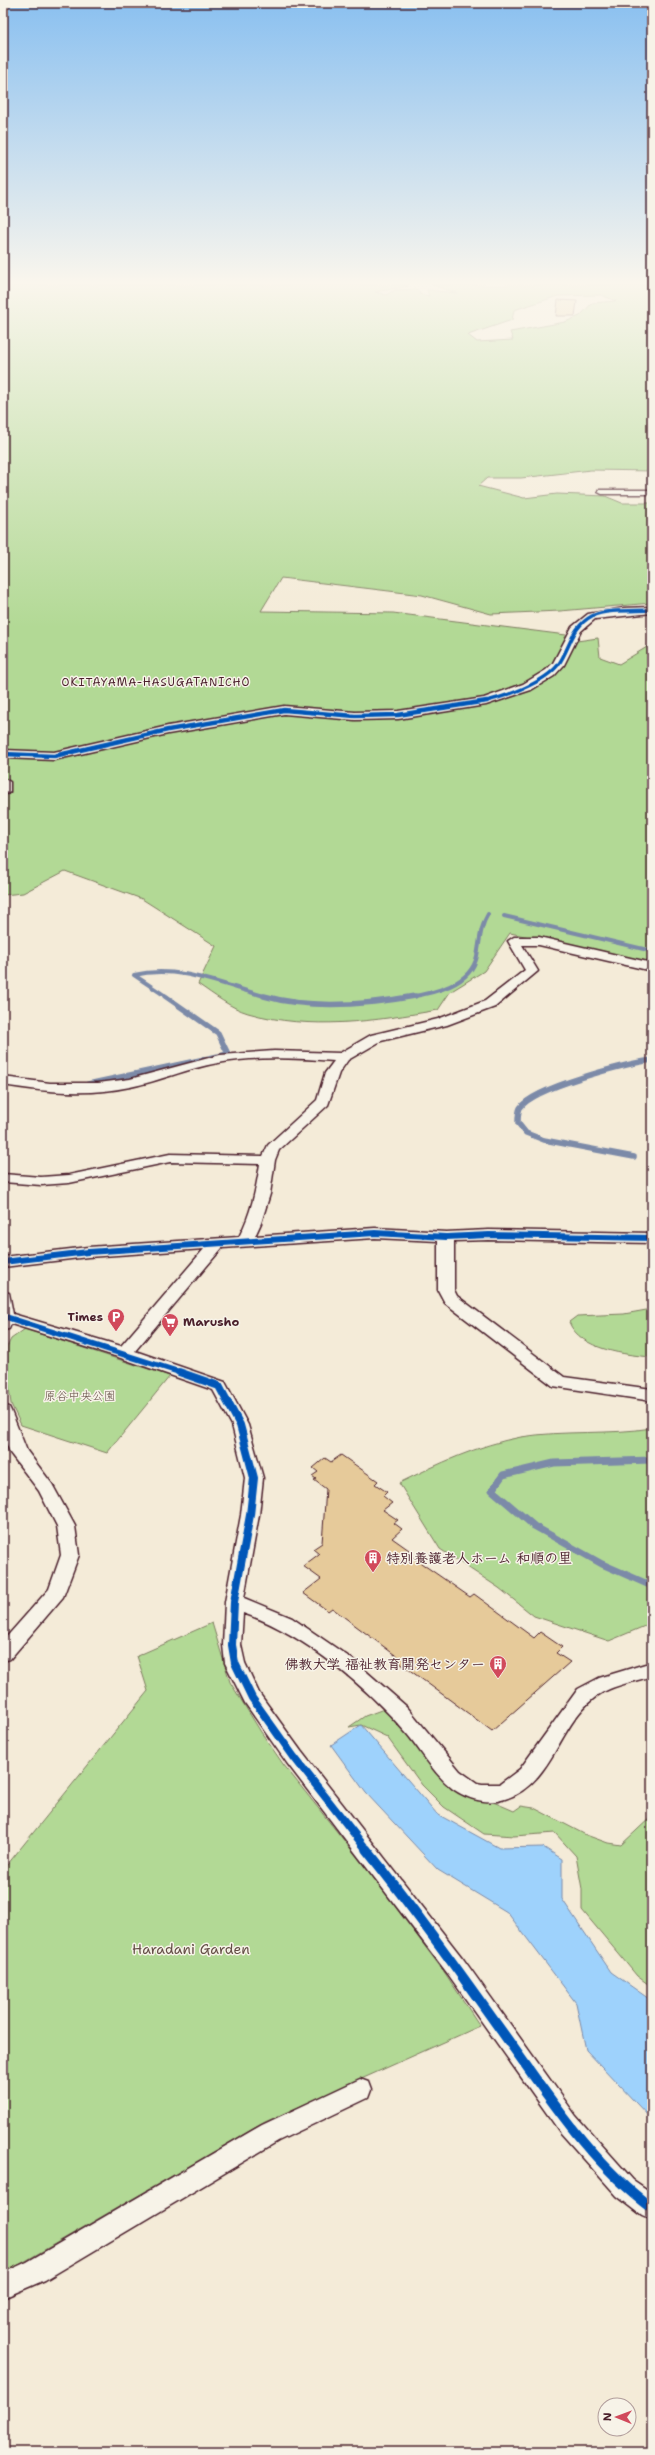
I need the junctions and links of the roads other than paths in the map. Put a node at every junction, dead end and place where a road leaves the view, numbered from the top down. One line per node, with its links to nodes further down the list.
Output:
1 (602, 492): 2 (street)
2 (652, 492)
3 (652, 610): 4 (street)
4 (3, 754)
5 (3, 782): 6 (street)
6 (3, 792)
7 (652, 967): 8 (street)
8 (343, 1057): 9 (street); 10 (street)
9 (3, 1081)
10 (268, 1160): 11 (street); 14 (street)
11 (3, 1178)
12 (446, 1237): 13 (street); 14 (street); 20 (street)
13 (652, 1238)
14 (244, 1242): 15 (street)
15 (216, 1244): 16 (street); 19 (street)
16 (3, 1262)
17 (3, 1297): 18 (street)
18 (4, 1321): 19 (street)
19 (124, 1353): 22 (street)
20 (652, 1395)
21 (3, 1411): 23 (street)
22 (234, 1602): 24 (street); 26 (street)
23 (3, 1654)
24 (652, 1668)
25 (360, 2090): 27 (street)
26 (652, 2208)
27 (3, 2286)

